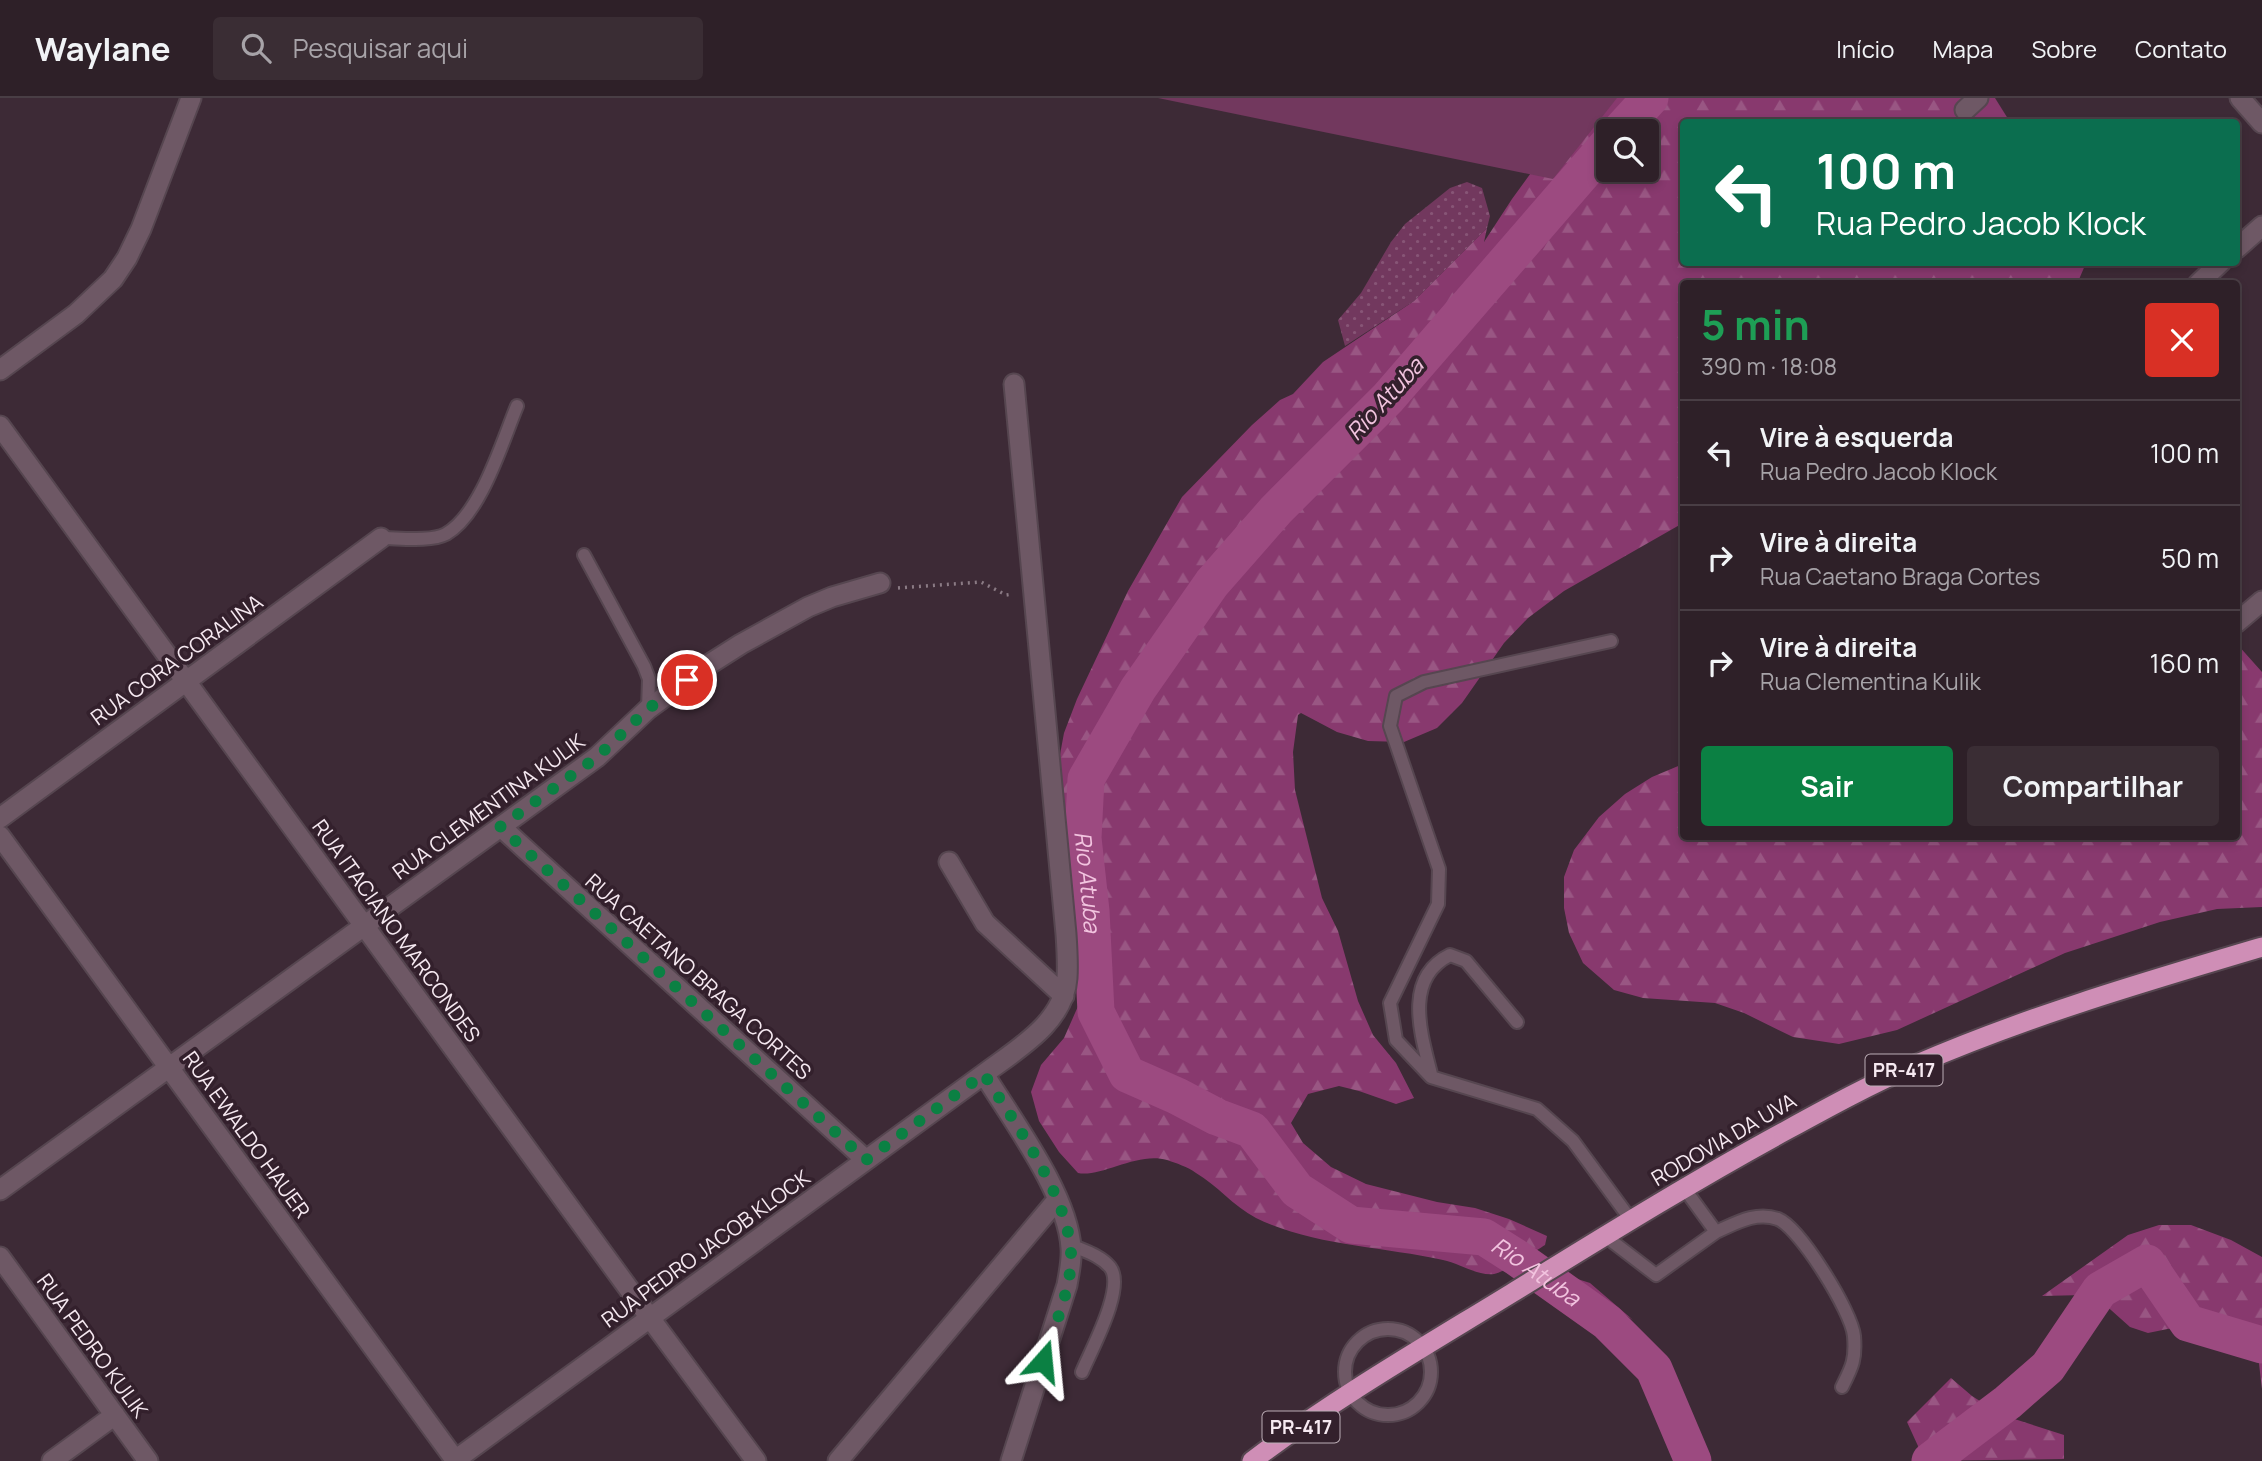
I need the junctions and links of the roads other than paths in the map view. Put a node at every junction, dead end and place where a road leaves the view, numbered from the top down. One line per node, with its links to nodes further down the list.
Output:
1 (191, 98): 8 (street)
2 (2240, 98): 3 (street)
3 (2262, 123)
4 (2262, 226): 5 (street)
5 (2240, 245)
6 (2217, 266): 7 (street)
7 (2202, 280)
8 (0, 370)
9 (1014, 384): 26 (street)
10 (517, 406): 12 (lane)
11 (0, 426): 18 (street, RUA ITACIANO MARCONDES)
12 (381, 538): 18 (street, RUA CORA CORALINA)
13 (583, 555): 19 (lane)
14 (880, 583): 19 (street, RUA CLEMENTINA KULIK)
15 (2262, 601): 16 (street)
16 (2240, 620)
17 (1611, 641): 30 (lane)
18 (186, 681): 20 (street, RUA CORA CORALINA); 24 (street, RUA ITACIANO MARCONDES)
19 (648, 709): 21 (street, RUA CLEMENTINA KULIK)
20 (0, 818)
21 (500, 827): 24 (street, RUA CLEMENTINA KULIK); 31 (street, RUA CAETANO BRAGA CORTES)
22 (0, 836): 28 (street, RUA EWALDO HAUER)
23 (949, 862): 26 (street)
24 (364, 926): 28 (street, RUA CLEMENTINA KULIK); 40 (street, RUA ITACIANO MARCONDES)
25 (2262, 947): 32 (highway, RODOVIA DA UVA / PR-417)
26 (1064, 996): 29 (street, RUA PEDRO JACOB KLOCK)
27 (1517, 1023): 30 (lane)
28 (169, 1068): 33 (street, RUA CLEMENTINA KULIK); 48 (street, RUA EWALDO HAUER)
29 (984, 1074): 31 (street, RUA PEDRO JACOB KLOCK); 34 (street)
30 (1431, 1077): 35 (lane)
31 (866, 1160): 40 (street, RUA PEDRO JACOB KLOCK)
32 (1684, 1188): 35 (highway, RODOVIA DA UVA / PR-417); 36 (lane)
33 (0, 1190)
34 (1058, 1200): 38 (street); 50 (street)
35 (1631, 1220): 37 (highway, RODOVIA DA UVA / PR-417)
36 (1716, 1232): 37 (lane); 43 (lane)
37 (1605, 1236): 41 (highway, RODOVIA DA UVA / PR-417)
38 (1071, 1245): 42 (lane); 51 (street)
39 (0, 1257): 45 (street, RUA PEDRO KULIK)
40 (650, 1318): 48 (street, RUA PEDRO JACOB KLOCK); 49 (street, RUA ITACIANO MARCONDES)
41 (1424, 1347): 44 (highway, RODOVIA DA UVA / PR-417); 44 (lane); 44 (lane)
42 (1082, 1372)
43 (1842, 1387)
44 (1350, 1394): 52 (highway, RODOVIA DA UVA / PR-417)
45 (115, 1415): 46 (street); 47 (street, RUA PEDRO KULIK)
46 (52, 1461)
47 (148, 1461)
48 (455, 1461)
49 (756, 1461)
50 (838, 1461)
51 (1011, 1461)
52 (1252, 1461)

